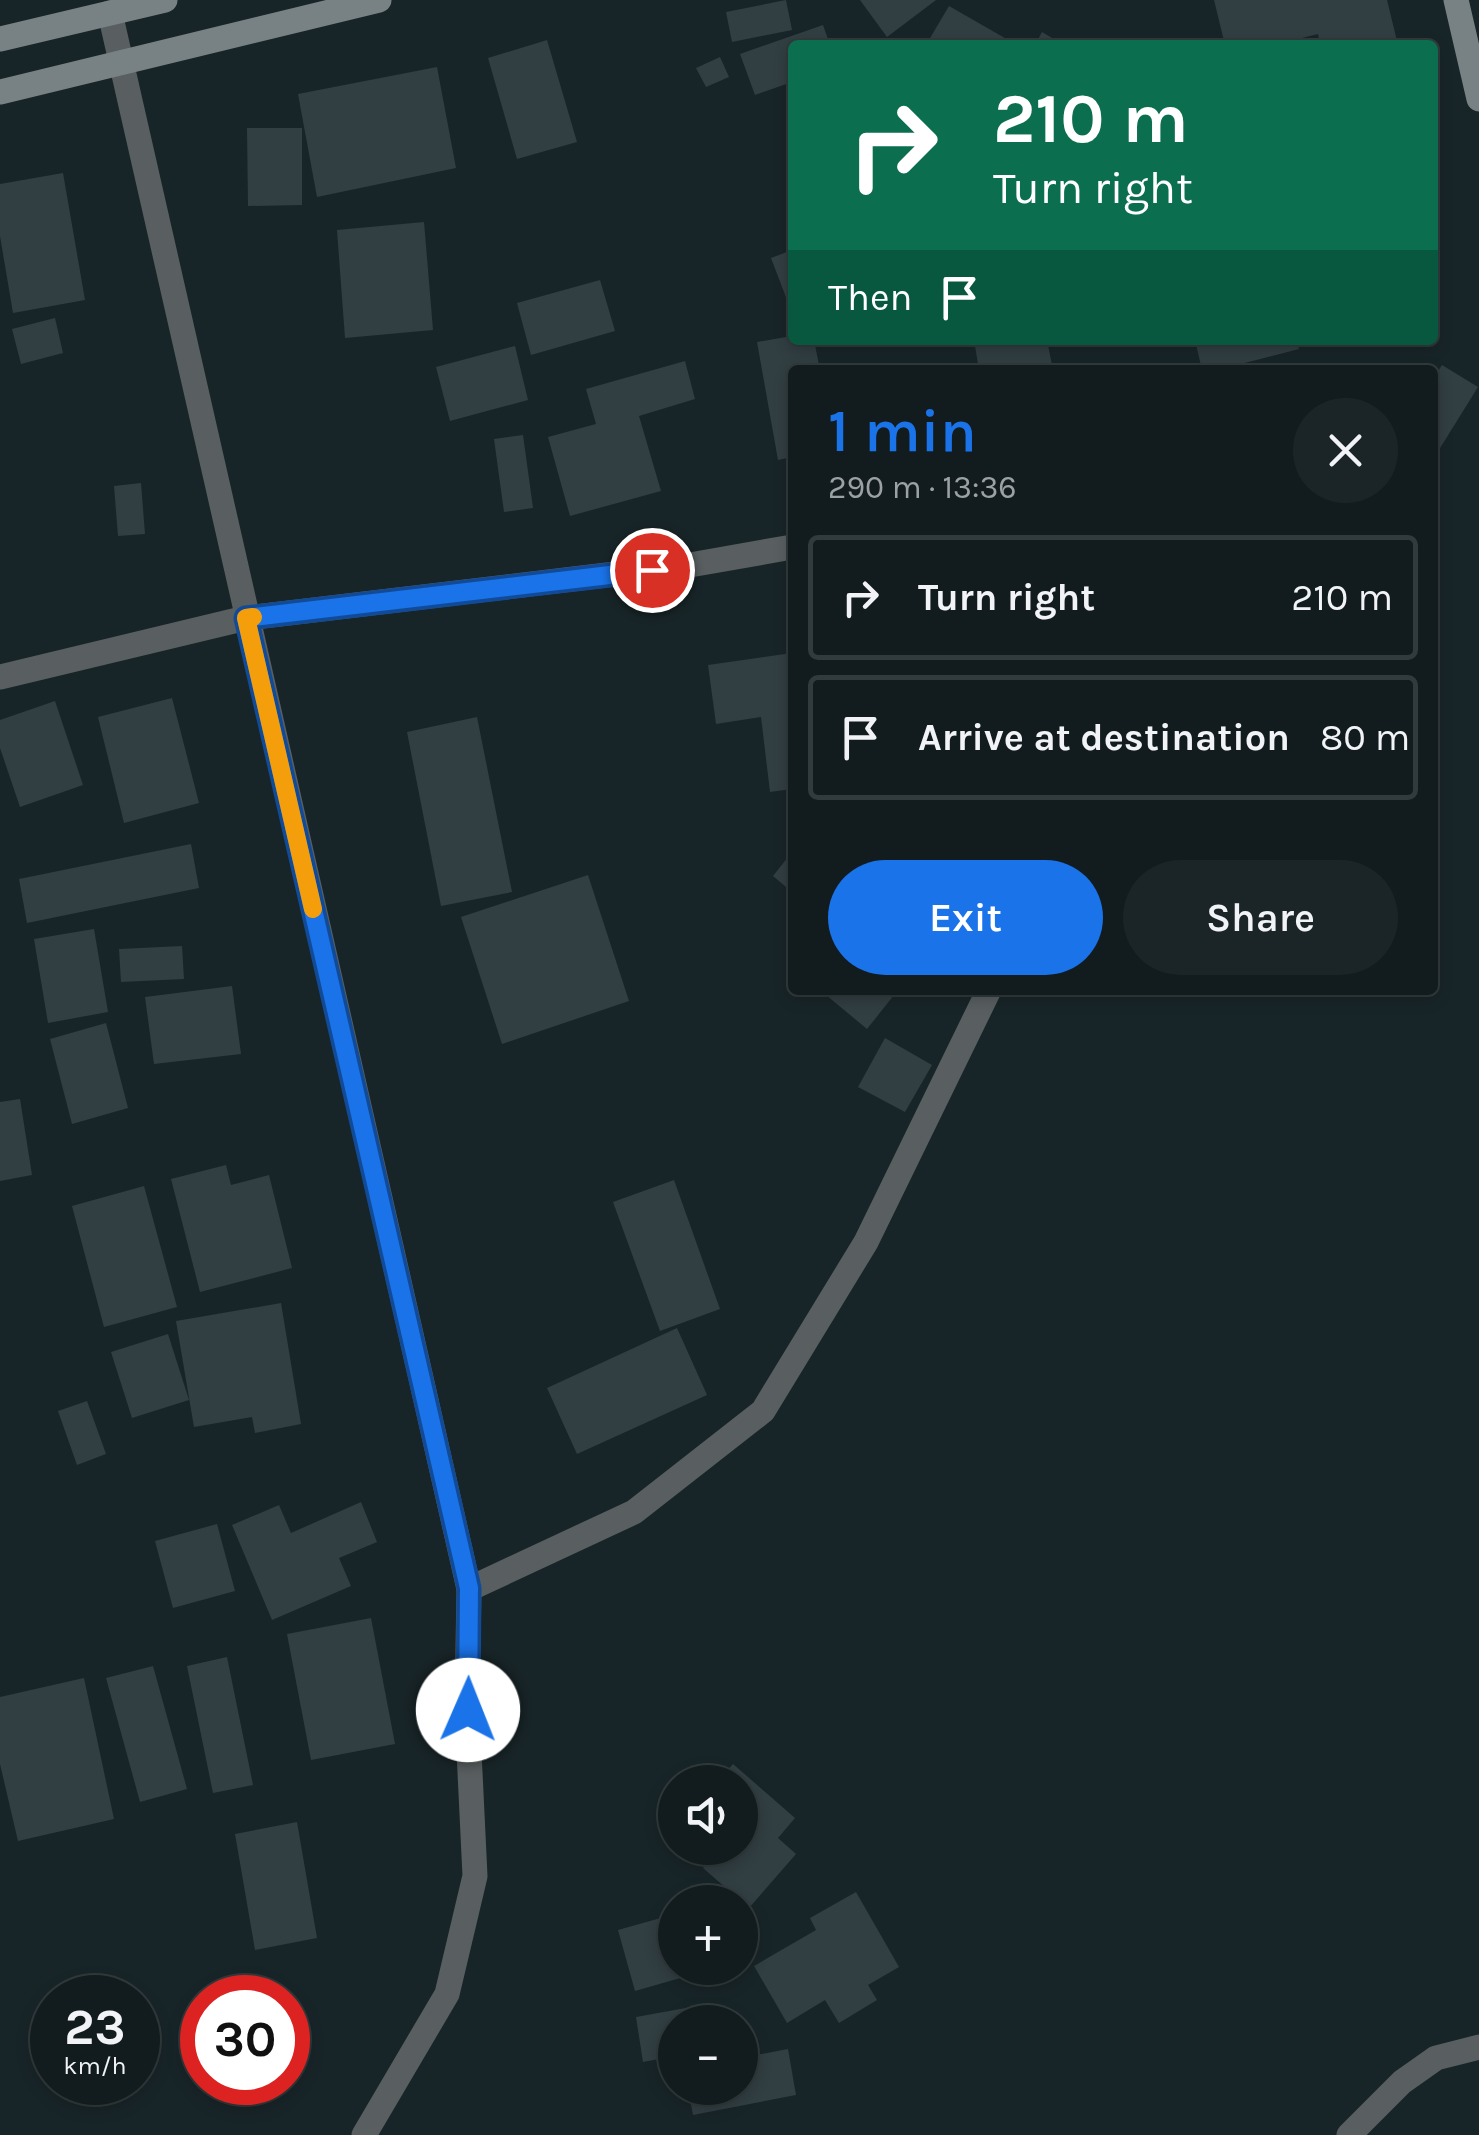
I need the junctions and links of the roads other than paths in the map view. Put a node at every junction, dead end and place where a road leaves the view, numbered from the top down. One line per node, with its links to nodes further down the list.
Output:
1 (165, 0): 4 (street)
2 (379, 0): 6 (street)
3 (1456, 0): 8 (street)
4 (110, 13): 5 (street); 6 (street)
5 (0, 39)
6 (121, 63): 7 (street); 10 (street)
7 (0, 92)
8 (1479, 99)
9 (788, 548): 10 (street)
10 (246, 618): 11 (street); 13 (street)
11 (0, 678)
12 (987, 995): 13 (street)
13 (469, 1588): 15 (street)
14 (1479, 2046): 16 (street)
15 (364, 2135)
16 (1349, 2135)

